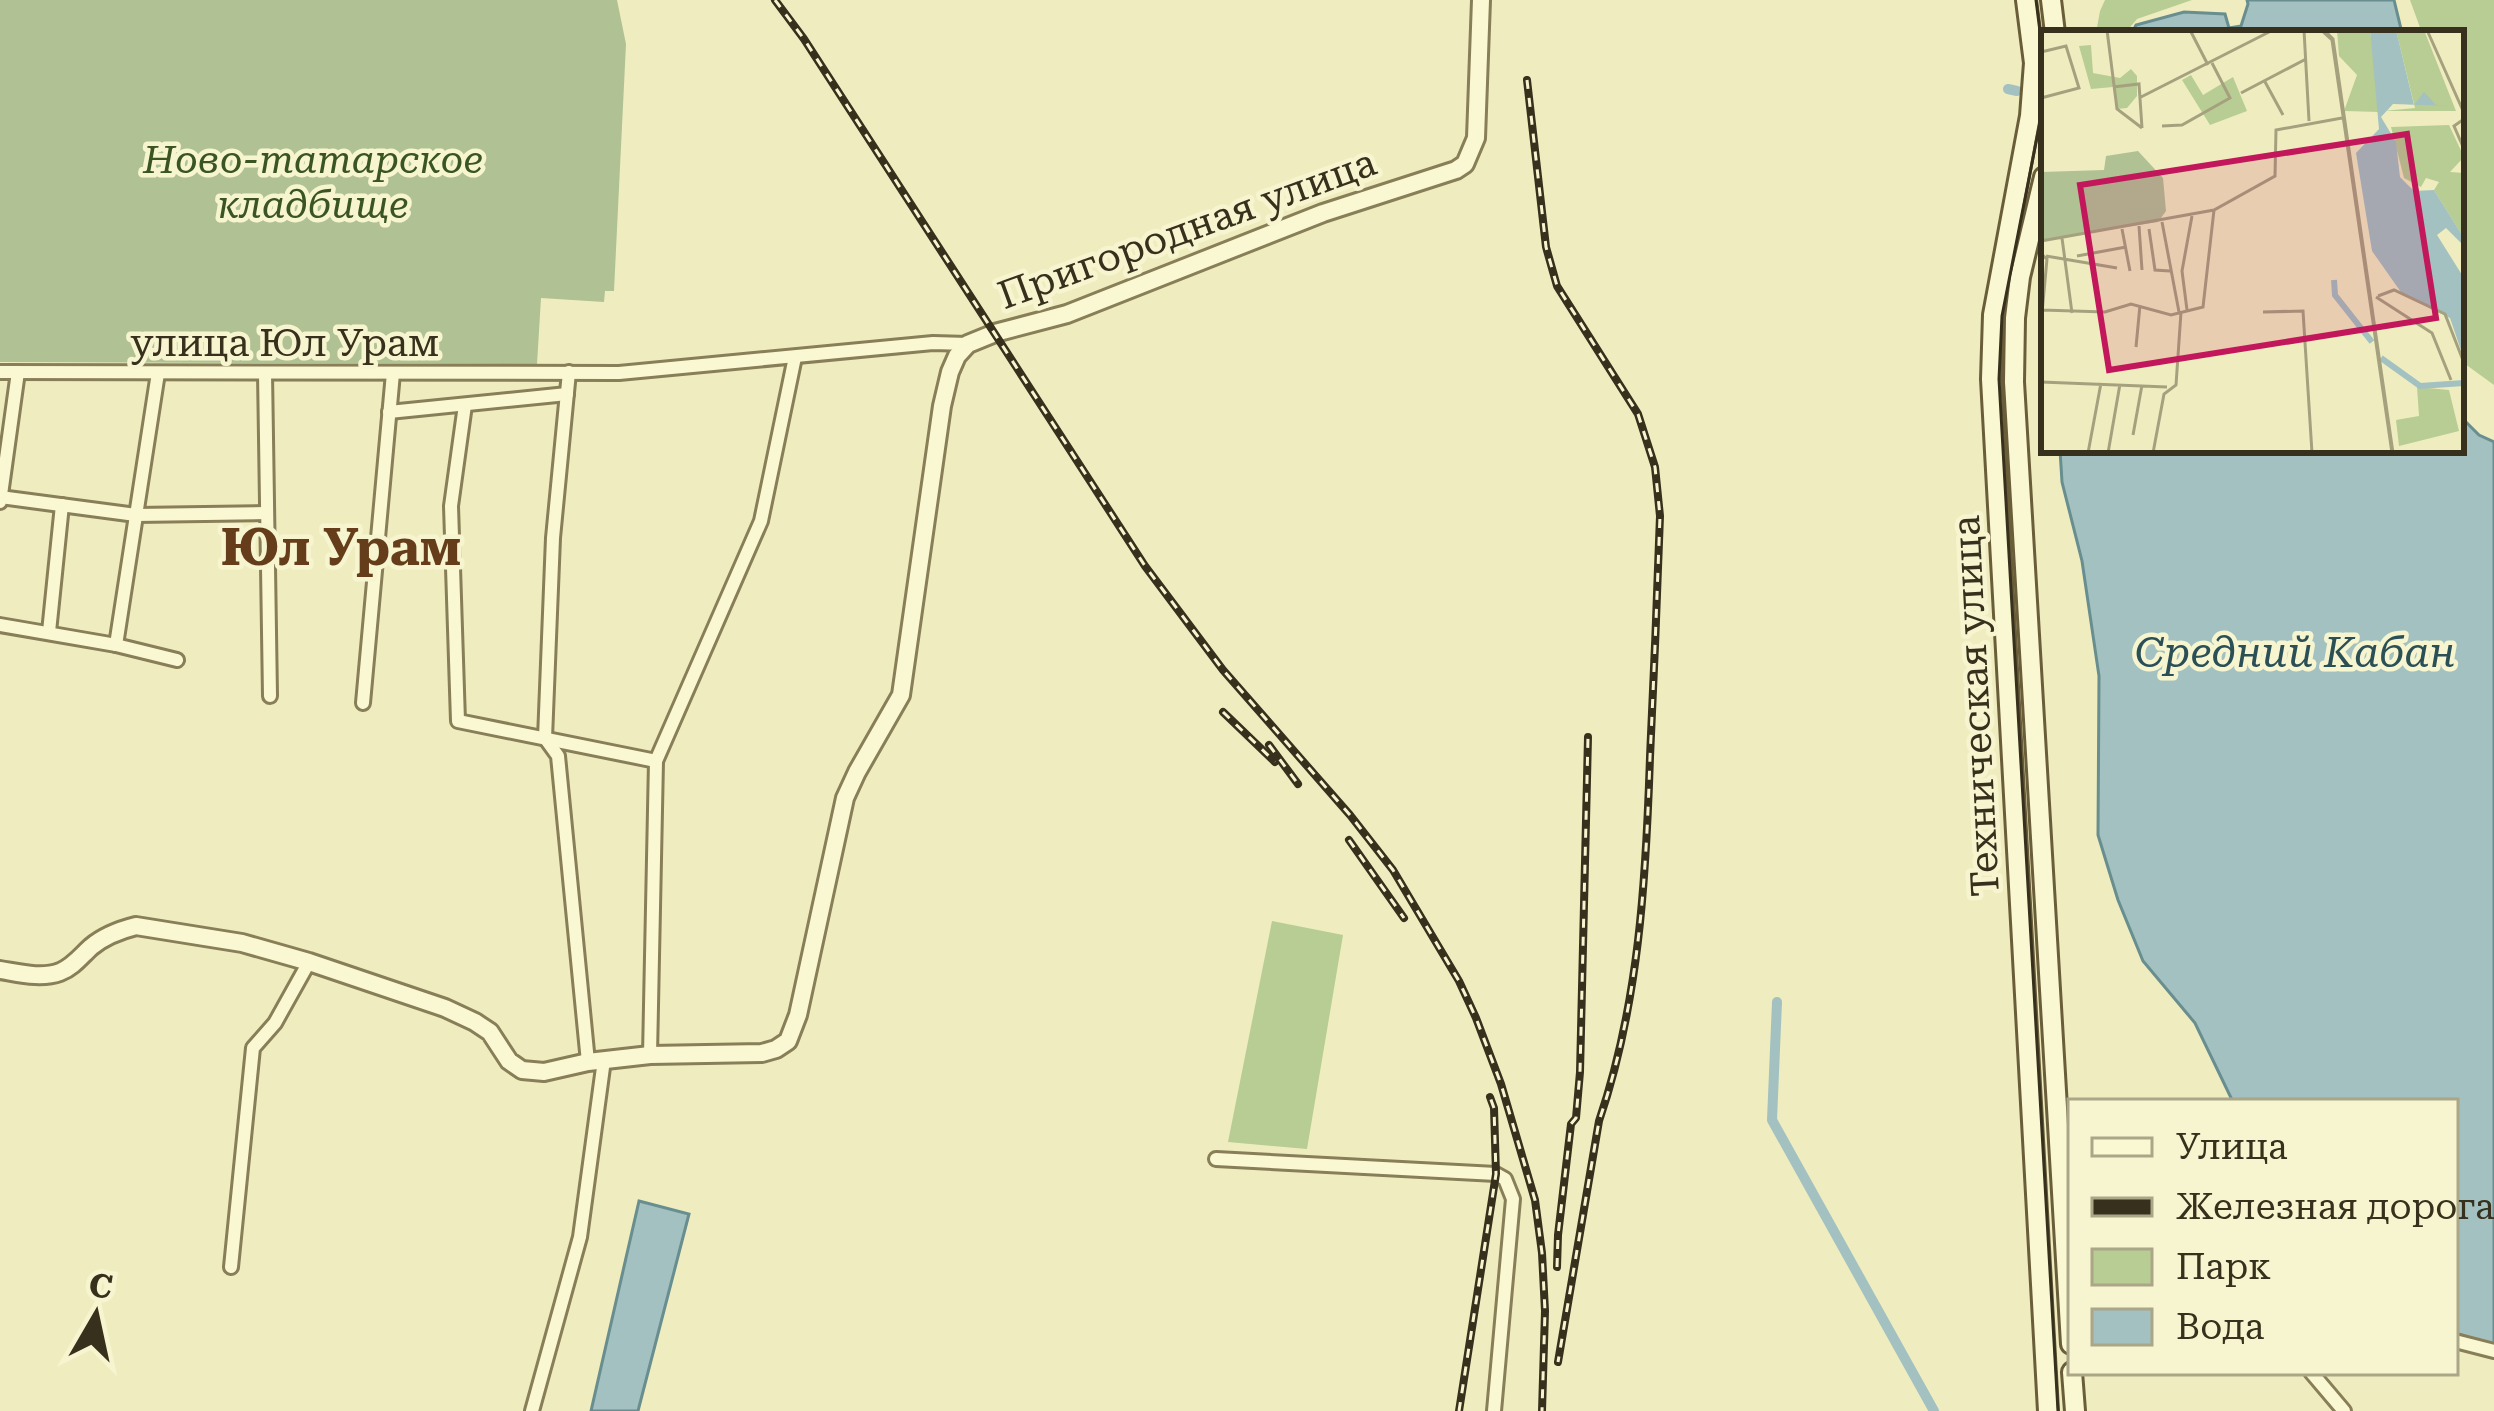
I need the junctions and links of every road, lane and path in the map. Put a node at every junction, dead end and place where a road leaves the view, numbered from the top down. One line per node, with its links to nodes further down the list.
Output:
1 (1481, 0): 6 (street, Пригородная улица)
2 (2026, 0): 34 (main road, Техническая улица)
3 (2050, 0): 4 (main road)
4 (2055, 30)
5 (2041, 190): 35 (main road, Техническая улица)
6 (968, 344): 7 (street, Пригородная улица); 31 (street)
7 (795, 357): 13 (street, Пригородная улица); 28 (street)
8 (0, 372): 9 (street, улица Юл Урам)
9 (18, 373): 10 (street, улица Юл Урам); 17 (street)
10 (158, 373): 11 (street, улица Юл Урам); 20 (street)
11 (265, 373): 12 (street, улица Юл Урам); 19 (street)
12 (393, 373): 13 (street, улица Юл Урам); 16 (street)
13 (569, 373): 14 (street)
14 (567, 394): 15 (street); 27 (street)
15 (465, 405): 16 (street); 27 (street)
16 (389, 412): 26 (street)
17 (0, 499): 18 (street)
18 (62, 505): 20 (street); 22 (street)
19 (267, 513): 20 (street); 25 (street)
20 (136, 515): 23 (street)
21 (0, 625): 22 (street)
22 (49, 632): 23 (street)
23 (116, 645): 24 (street)
24 (177, 660)
25 (270, 696)
26 (363, 703)
27 (545, 738): 28 (street); 32 (street)
28 (656, 761): 31 (street)
29 (309, 962): 30 (street); 32 (street); 37 (street)
30 (0, 970)
31 (650, 1055): 32 (street)
32 (596, 1061): 42 (street)
33 (1216, 1159): 43 (street)
34 (2037, 1179): 35 (street); 44 (main road, Техническая улица)
35 (2066, 1179): 36 (main road, Техническая улица)
36 (2068, 1245)
37 (231, 1267)
38 (2458, 1342): 39 (street)
39 (2494, 1351)
40 (2072, 1375): 45 (main road)
41 (2314, 1375): 46 (street)
42 (532, 1411)
43 (1494, 1411)
44 (2048, 1411)
45 (2074, 1411)
46 (2344, 1411)

